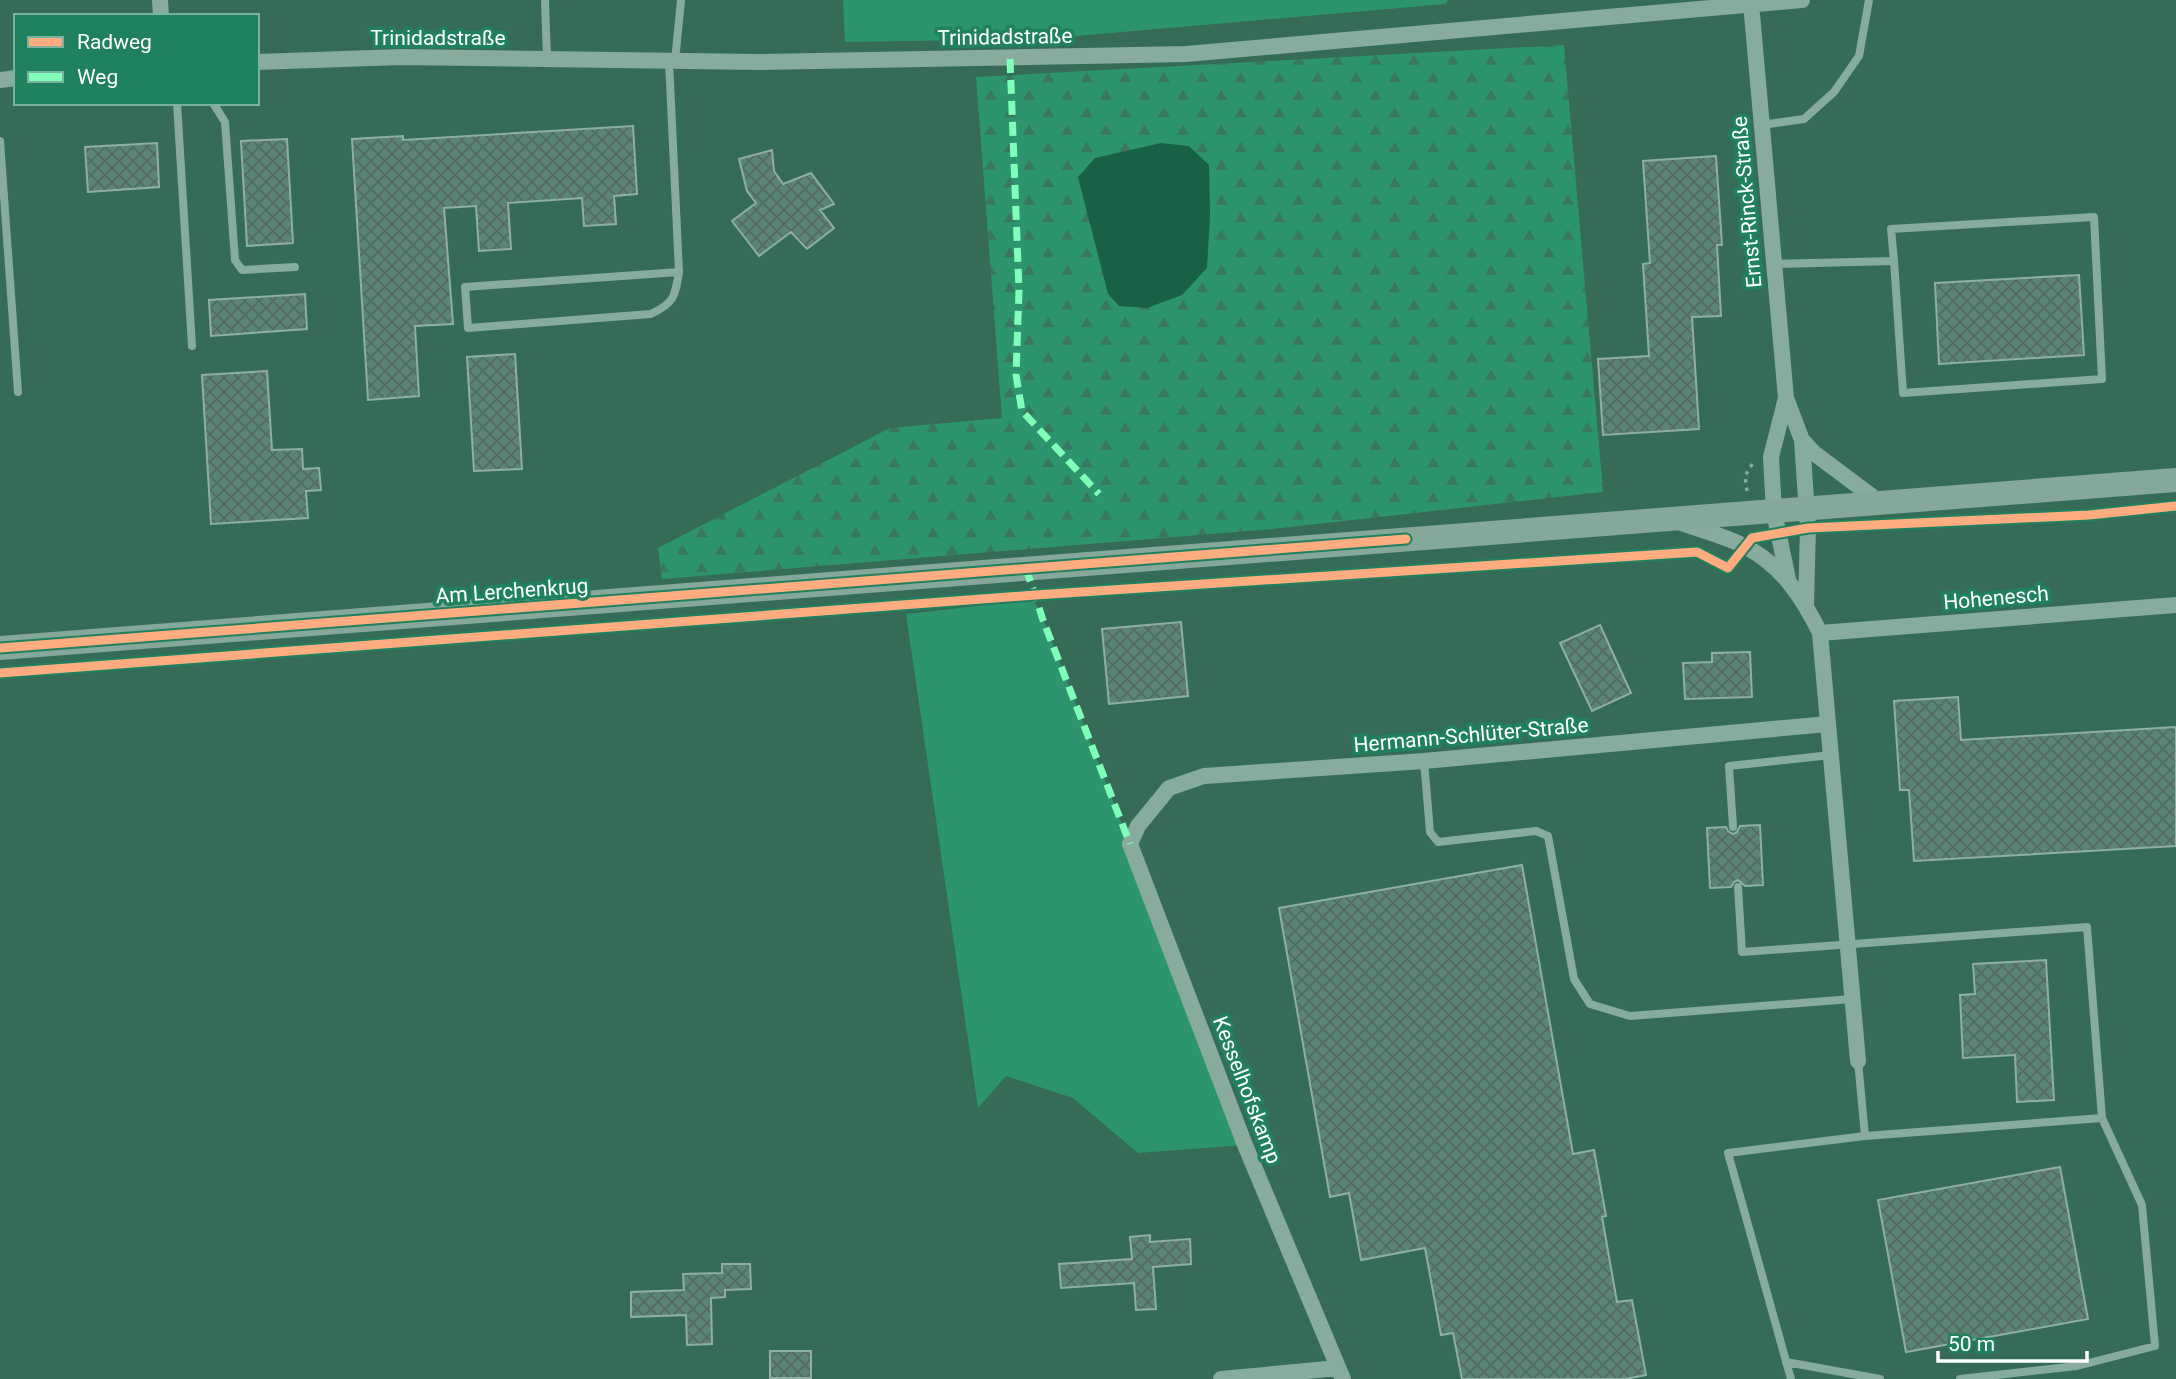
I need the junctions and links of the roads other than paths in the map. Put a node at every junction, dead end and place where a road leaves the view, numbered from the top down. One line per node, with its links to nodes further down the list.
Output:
1 (545, 0): 6 (lane)
2 (681, 0): 7 (lane)
3 (1802, 0): 5 (street, Trinidadstraße)
4 (1869, 0): 11 (lane)
5 (1751, 1): 7 (street, Trinidadstraße); 11 (street, Ernst-Rinck-Straße)
6 (547, 59): 7 (street, Trinidadstraße); 8 (street, Trinidadstraße)
7 (672, 61): 17 (lane)
8 (259, 62)
9 (177, 105): 18 (lane)
10 (213, 105): 16 (lane)
11 (1761, 125): 15 (street, Ernst-Rinck-Straße)
12 (0, 141): 13 (lane)
13 (1, 160): 19 (lane)
14 (1894, 261): 14 (lane); 15 (lane)
15 (1773, 264): 20 (street, Ernst-Rinck-Straße)
16 (295, 267)
17 (679, 272): 17 (lane)
18 (192, 346)
19 (18, 392)
20 (1786, 398): 21 (street, Ernst-Rinck-Straße); 25 (street, Ernst-Rinck-Straße)
21 (1802, 440): 23 (street, Ernst-Rinck-Straße); 24 (street, Ernst-Rinck-Straße)
22 (2176, 480): 23 (main road, Am Lerchenkrug)
23 (1882, 504): 24 (main road, Am Lerchenkrug)
24 (1808, 510): 25 (main road, Am Lerchenkrug); 28 (street)
25 (1774, 512): 26 (main road, Am Lerchenkrug); 27 (street)
26 (1675, 520): 27 (street); 31 (main road, Am Lerchenkrug)
27 (1788, 579): 28 (street)
28 (1805, 604): 30 (street)
29 (2176, 605): 30 (street, Hohenesch)
30 (1820, 633): 32 (street)
31 (0, 648)
32 (1828, 724): 33 (street); 34 (street, Hermann-Schlüter-Straße)
33 (1830, 755): 36 (lane); 38 (street)
34 (1424, 761): 35 (street, Hermann-Schlüter-Straße); 39 (lane)
35 (1138, 826): 44 (street, Kesselhofskamp)
36 (1733, 827)
37 (1738, 887): 38 (lane)
38 (1847, 945): 39 (street); 41 (lane)
39 (1852, 999): 40 (street)
40 (1858, 1061): 42 (lane)
41 (2102, 1118): 42 (lane); 48 (lane)
42 (1866, 1136): 43 (lane)
43 (1786, 1362): 46 (lane); 47 (lane)
44 (1340, 1374): 45 (street, Kesselhofskamp)
45 (1221, 1379)
46 (1791, 1379)
47 (1880, 1379)
48 (1960, 1379)

